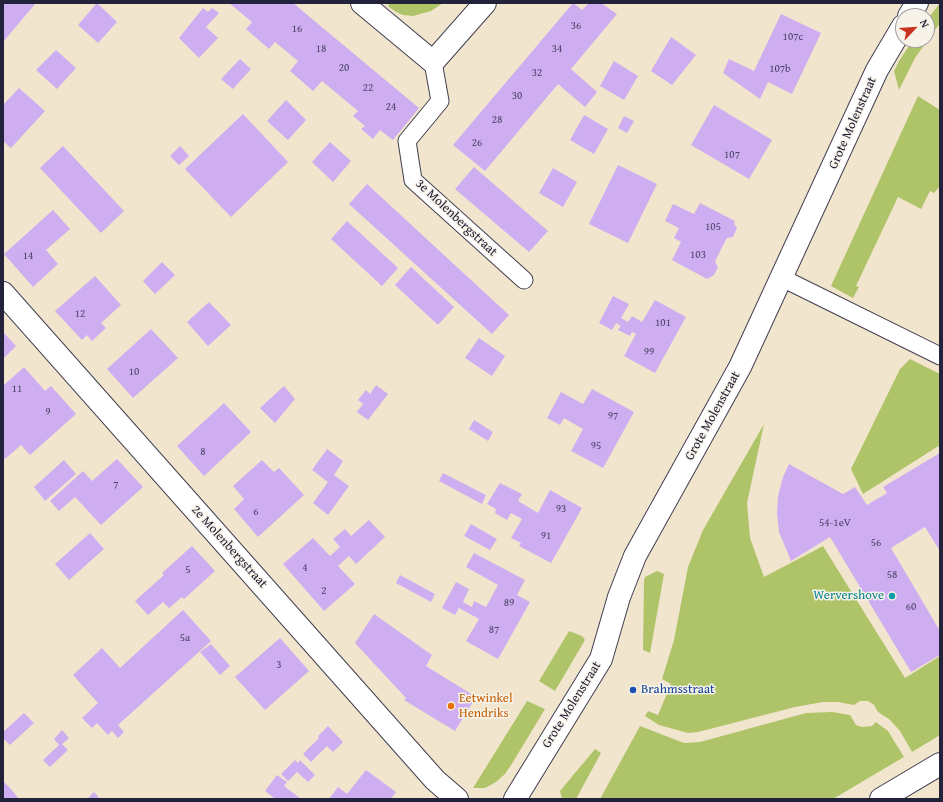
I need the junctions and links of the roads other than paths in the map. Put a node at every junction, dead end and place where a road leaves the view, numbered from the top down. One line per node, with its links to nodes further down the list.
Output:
1 (362, 3): 4 (street)
2 (485, 3): 4 (street)
3 (895, 40): 5 (street, Grote Molenstraat)
4 (433, 62): 6 (lane, 3e Molenbergstraat)
5 (782, 278): 8 (lane); 11 (street, Grote Molenstraat)
6 (524, 280)
7 (3, 293): 10 (street, 2e Molenbergstraat)
8 (939, 353)
9 (940, 764): 12 (street)
10 (457, 799)
11 (515, 799)
12 (881, 799)

